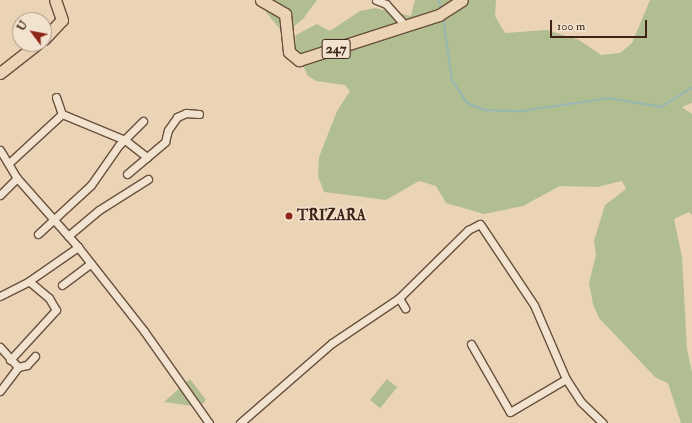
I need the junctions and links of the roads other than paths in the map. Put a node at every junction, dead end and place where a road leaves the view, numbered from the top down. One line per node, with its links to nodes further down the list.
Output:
1 (55, 0): 6 (main road)
2 (261, 0): 5 (main road, 247)
3 (376, 0): 5 (street)
4 (462, 0): 5 (main road, 247)
5 (404, 25)
6 (52, 31)
7 (27, 52): 8 (main road)
8 (0, 73)
9 (56, 97): 10 (street)
10 (62, 114): 13 (street); 16 (street)
11 (199, 114): 15 (street)
12 (143, 121): 13 (street)
13 (125, 140): 15 (street); 21 (street)
14 (0, 150): 16 (street)
15 (148, 157): 17 (street)
16 (9, 162): 18 (street)
17 (127, 174)
18 (17, 178): 20 (street); 21 (street)
19 (148, 179): 23 (street)
20 (0, 195)
21 (53, 220): 22 (street); 23 (street)
22 (38, 234)
23 (68, 236): 24 (street)
24 (78, 247): 25 (street); 26 (street)
25 (91, 263): 27 (street); 38 (street)
26 (30, 281): 28 (street); 34 (street)
27 (62, 285)
28 (0, 296)
29 (399, 298): 30 (street); 36 (street); 39 (street)
30 (405, 308)
31 (471, 344): 36 (street)
32 (0, 347): 34 (street)
33 (35, 356): 35 (street)
34 (10, 360): 35 (street)
35 (18, 367): 37 (street)
36 (566, 379): 40 (street)
37 (0, 391)
38 (209, 423)
39 (240, 423)
40 (602, 423)

